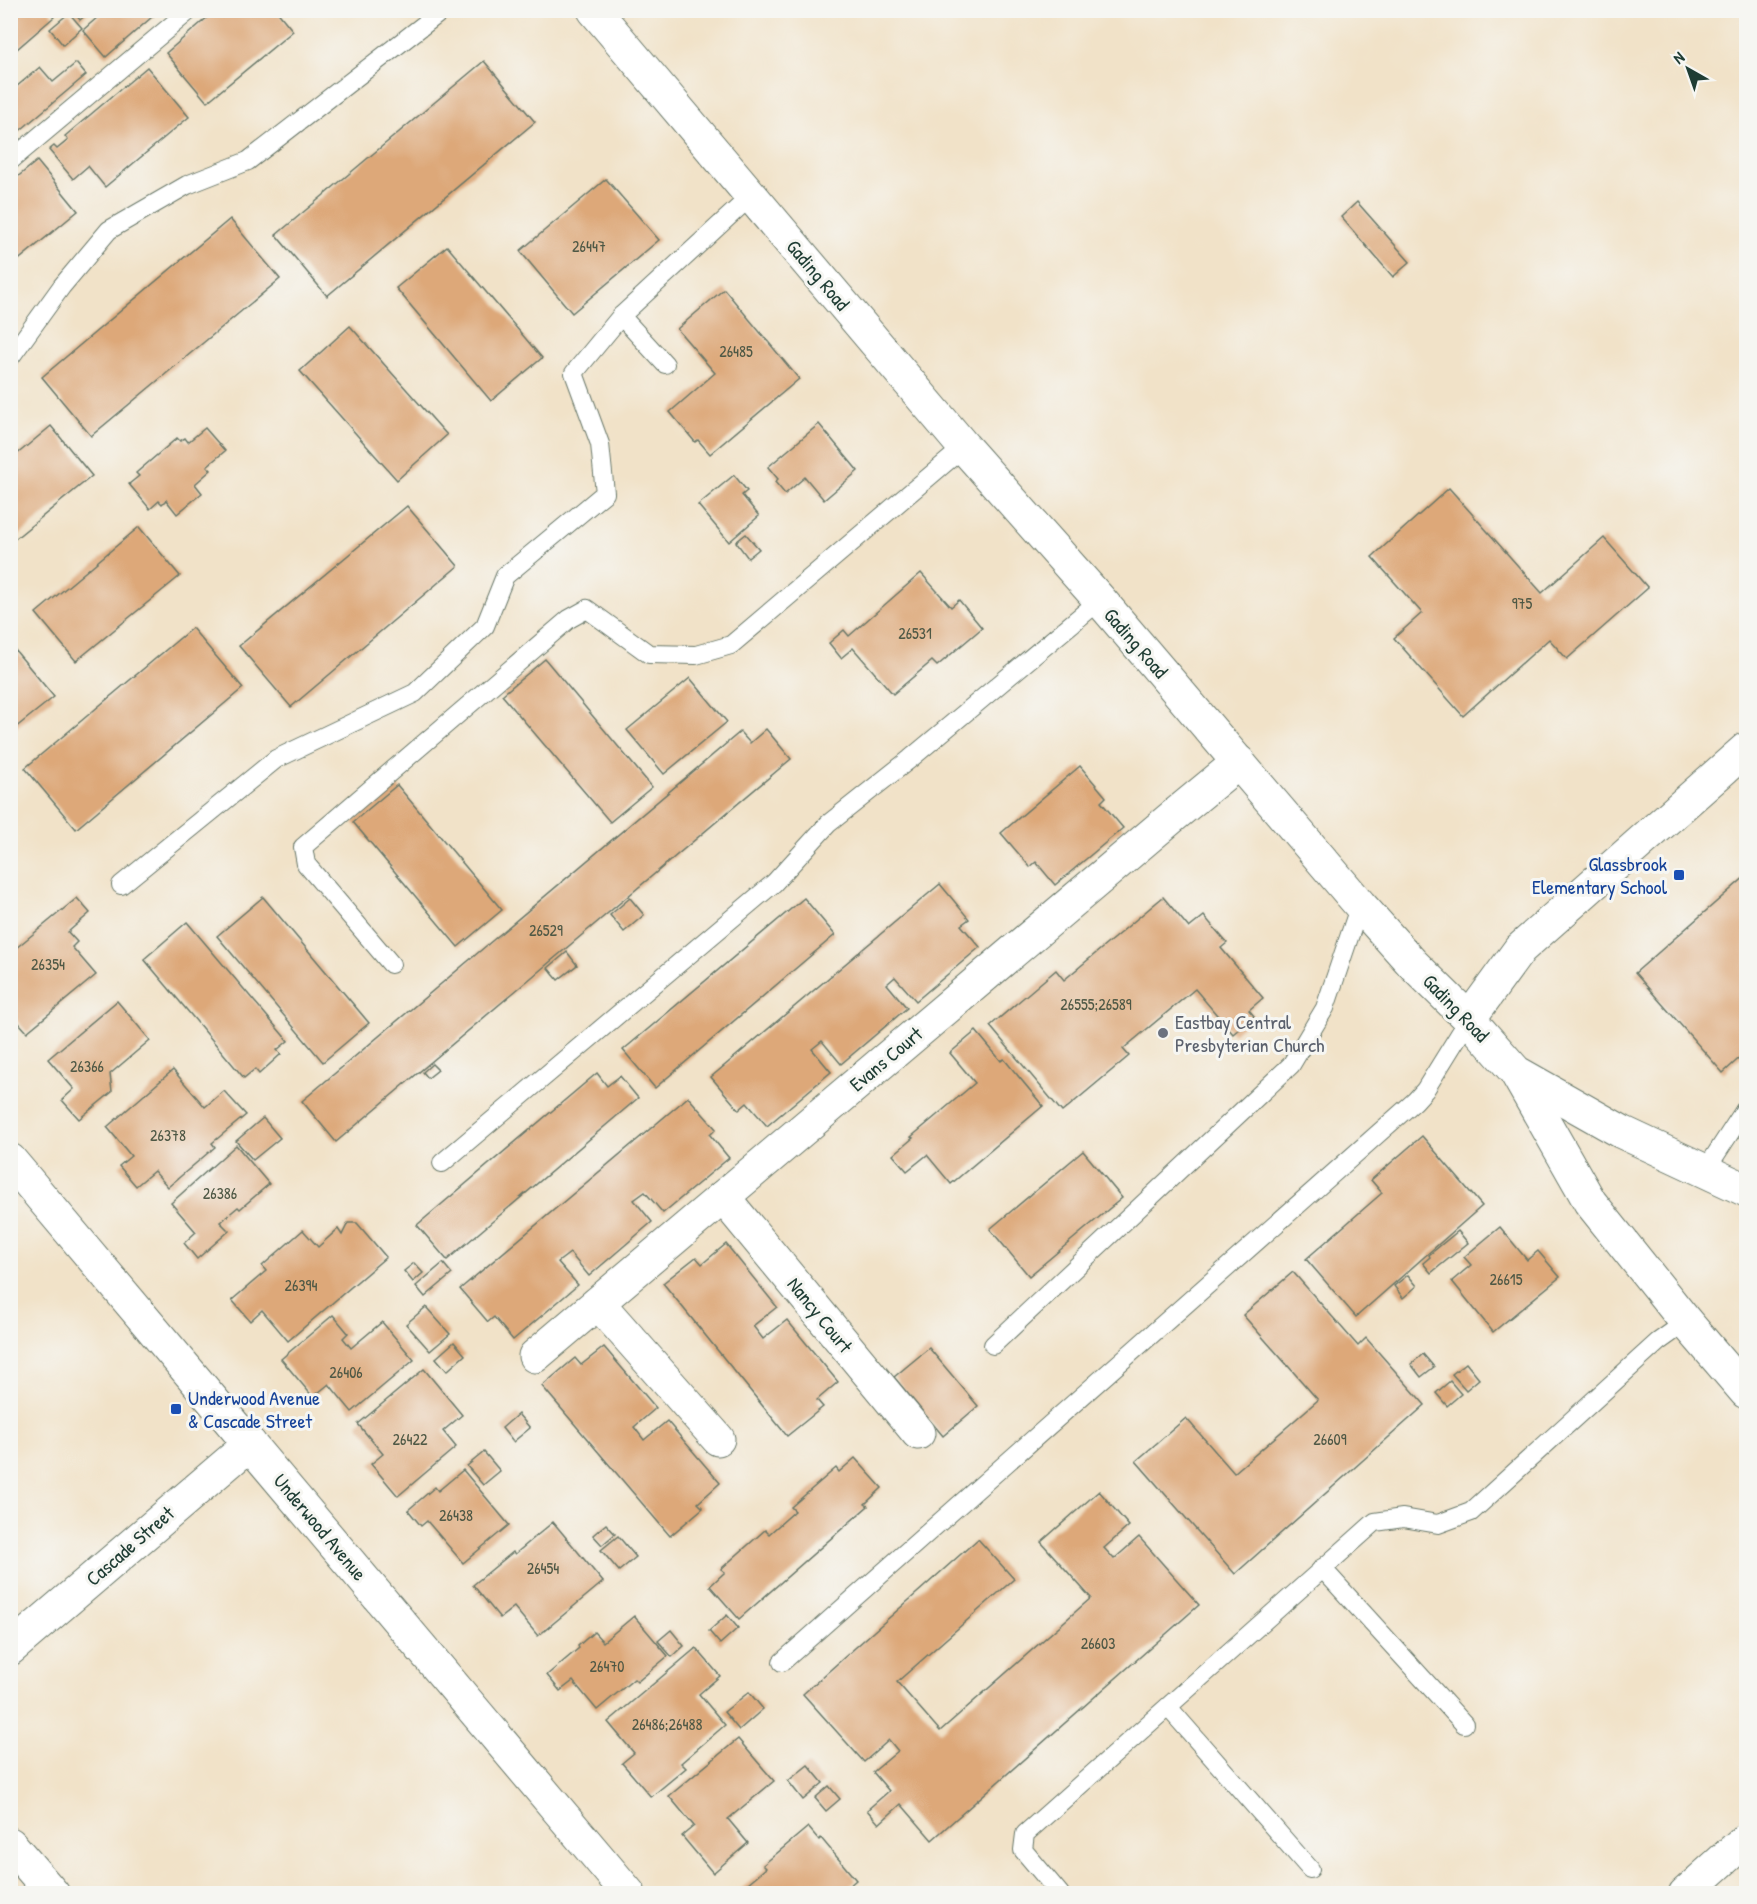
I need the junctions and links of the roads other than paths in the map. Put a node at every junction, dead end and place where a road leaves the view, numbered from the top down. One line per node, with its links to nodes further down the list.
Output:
1 (190, 10): 4 (lane)
2 (443, 10): 7 (lane)
3 (594, 10): 5 (street, Gading Road)
4 (10, 161)
5 (752, 196): 6 (lane); 9 (street, Gading Road)
6 (621, 316): 8 (lane); 13 (lane)
7 (10, 358)
8 (665, 364)
9 (964, 447): 10 (street, Gading Road); 15 (lane)
10 (1100, 600): 12 (street, Gading Road); 20 (lane)
11 (1746, 748): 16 (street)
12 (1239, 762): 14 (street, Gading Road); 23 (street, Evans Court)
13 (122, 885)
14 (1360, 905): 16 (street, Gading Road); 26 (lane)
15 (391, 963)
16 (1469, 1019): 17 (street, Gading Road); 34 (lane)
17 (1516, 1072): 21 (street, Gading Road); 25 (street)
18 (1746, 1108): 21 (lane)
19 (10, 1160): 31 (street, Underwood Avenue)
20 (442, 1163)
21 (1705, 1171): 22 (street, Gading Road)
22 (1746, 1190)
23 (723, 1197): 24 (street, Evans Court); 29 (street, Nancy Court)
24 (598, 1303): 27 (street, Evans Court); 30 (street)
25 (1686, 1322): 28 (street); 32 (lane)
26 (993, 1345)
27 (535, 1356)
28 (1746, 1392)
29 (918, 1433)
30 (718, 1439)
31 (250, 1444): 33 (street, Cascade Street); 41 (street, Underwood Avenue)
32 (1322, 1568): 35 (lane); 36 (lane)
33 (10, 1649)
34 (782, 1662)
35 (1168, 1707): 39 (lane); 42 (lane)
36 (1464, 1724)
37 (1746, 1839): 43 (street)
38 (10, 1844): 40 (street)
39 (1310, 1869)
40 (53, 1893)
41 (629, 1893)
42 (1060, 1893)
43 (1684, 1893)

